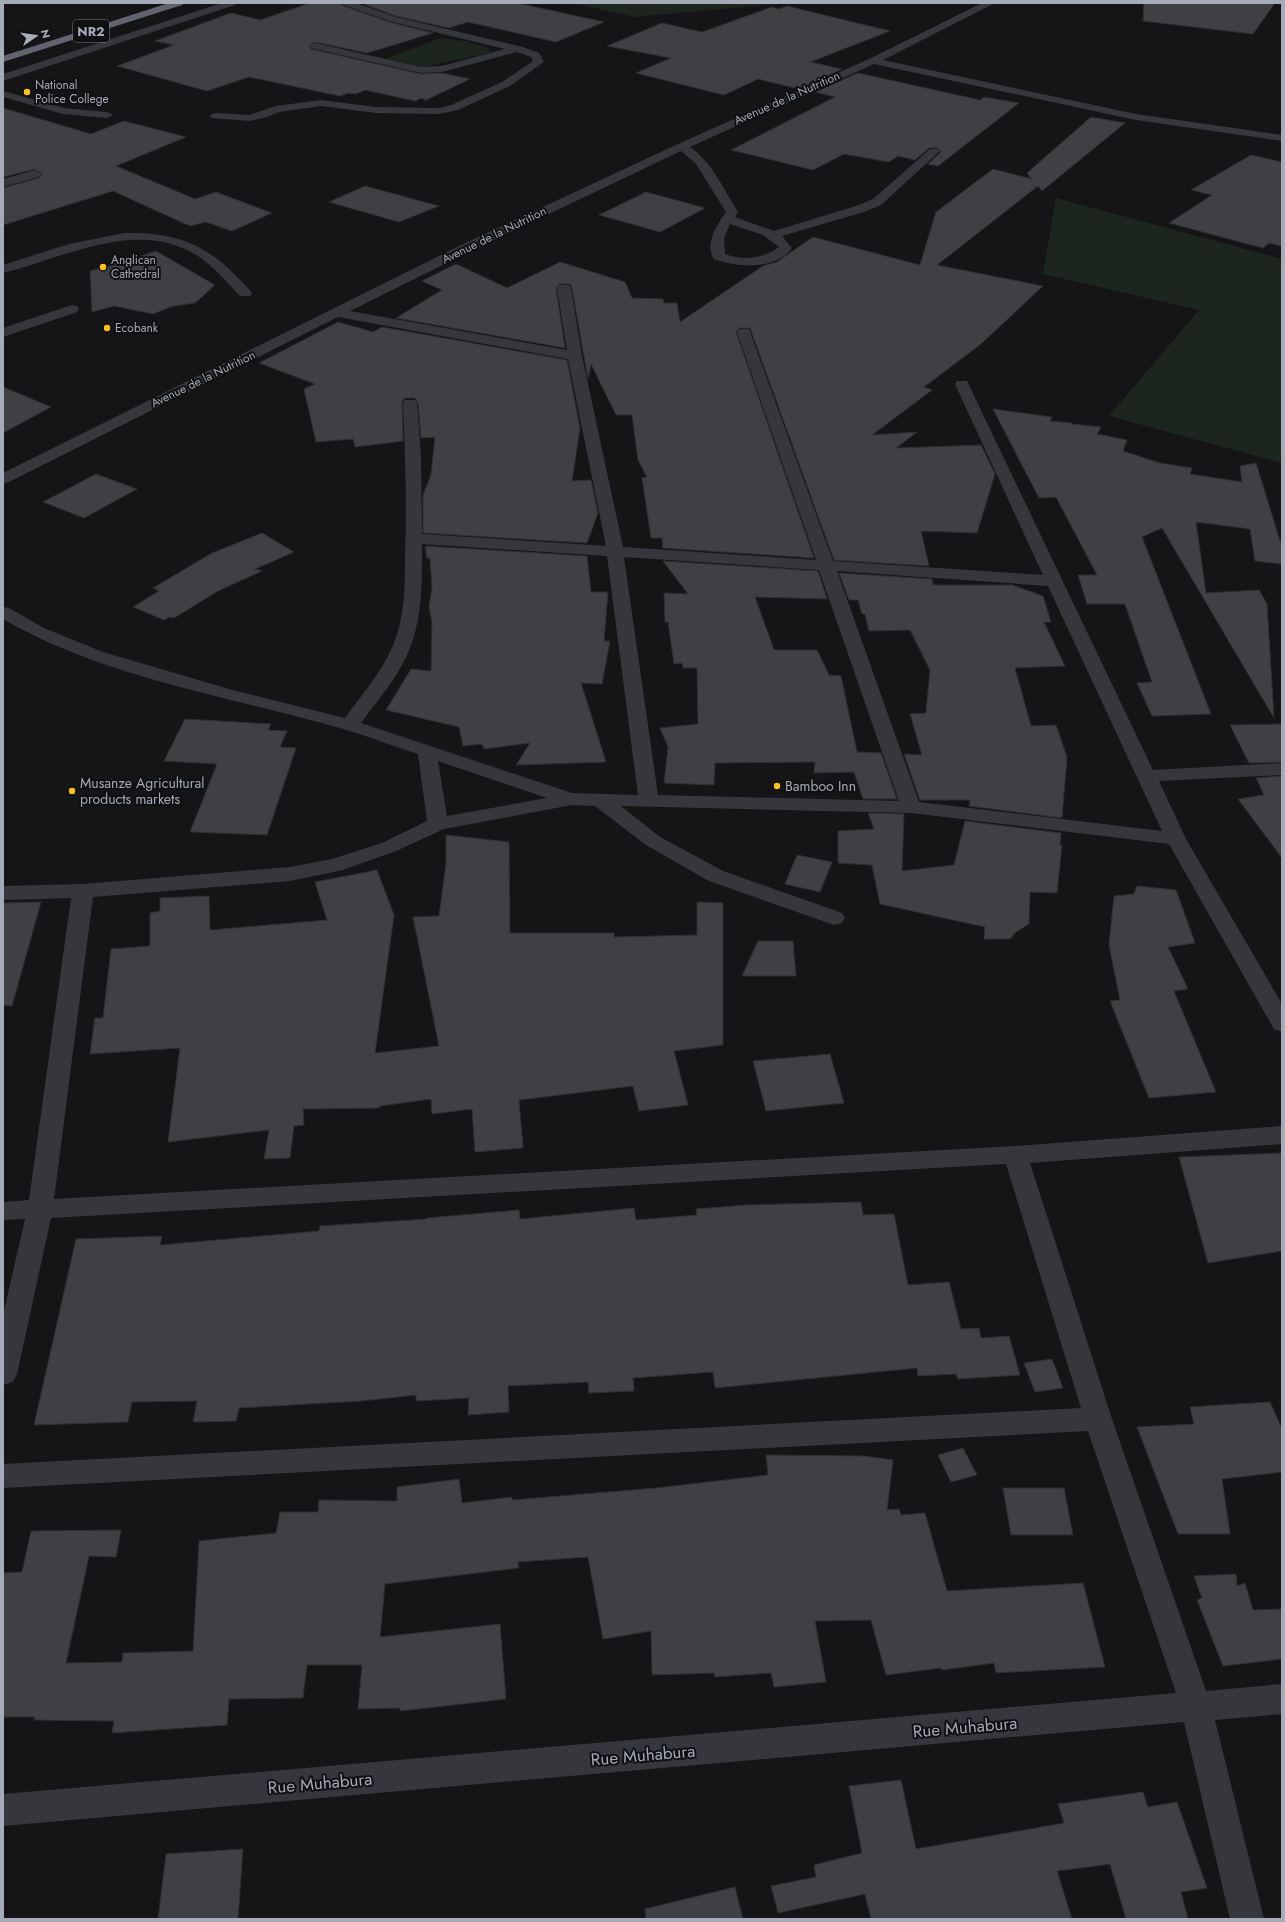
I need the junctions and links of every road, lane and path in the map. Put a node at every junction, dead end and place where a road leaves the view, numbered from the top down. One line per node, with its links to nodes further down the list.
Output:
1 (180, 3): 7 (highway, NR2)
2 (232, 3): 9 (street)
3 (347, 3): 6 (street)
4 (990, 3): 8 (street, Avenue de la Nutrition)
5 (315, 46): 6 (street)
6 (519, 49): 12 (street)
7 (3, 59)
8 (873, 61): 13 (street); 14 (street, Avenue de la Nutrition)
9 (3, 78)
10 (3, 94): 11 (street)
11 (107, 115)
12 (216, 116)
13 (1282, 138)
14 (682, 146): 18 (street); 24 (street, Avenue de la Nutrition)
15 (934, 151): 19 (street)
16 (35, 174): 17 (street)
17 (3, 183)
18 (728, 219): 19 (street); 19 (street)
19 (773, 235)
20 (3, 269): 22 (street)
21 (564, 288): 27 (street)
22 (245, 293)
23 (72, 309): 26 (street)
24 (336, 313): 27 (street); 30 (street, Avenue de la Nutrition)
25 (744, 332): 33 (street)
26 (3, 333)
27 (575, 356): 32 (street)
28 (962, 384): 34 (street)
29 (410, 403): 31 (street)
30 (3, 478)
31 (414, 538): 32 (street); 36 (street)
32 (615, 551): 33 (street); 42 (street)
33 (827, 566): 34 (street); 43 (street)
34 (1054, 581): 39 (street)
35 (3, 612): 36 (street)
36 (350, 725): 37 (street)
37 (427, 752): 40 (street); 44 (street)
38 (1282, 769): 39 (street)
39 (1145, 776): 45 (street)
40 (572, 800): 41 (street); 44 (street)
41 (600, 800): 42 (street); 48 (street)
42 (649, 800): 43 (street)
43 (911, 806): 45 (street)
44 (438, 824): 46 (street)
45 (1176, 839): 49 (street)
46 (83, 891): 47 (street); 52 (street)
47 (3, 893)
48 (834, 918)
49 (1282, 1024)
50 (1282, 1135): 51 (street)
51 (1015, 1155): 52 (street); 55 (street)
52 (40, 1210): 53 (street); 54 (street)
53 (3, 1211)
54 (3, 1374)
55 (1098, 1419): 56 (street); 58 (street)
56 (3, 1476)
57 (1282, 1699): 58 (street, Rue Muhabura)
58 (1196, 1707): 59 (street, Rue Muhabura); 60 (street)
59 (3, 1810)
60 (1247, 1919)

